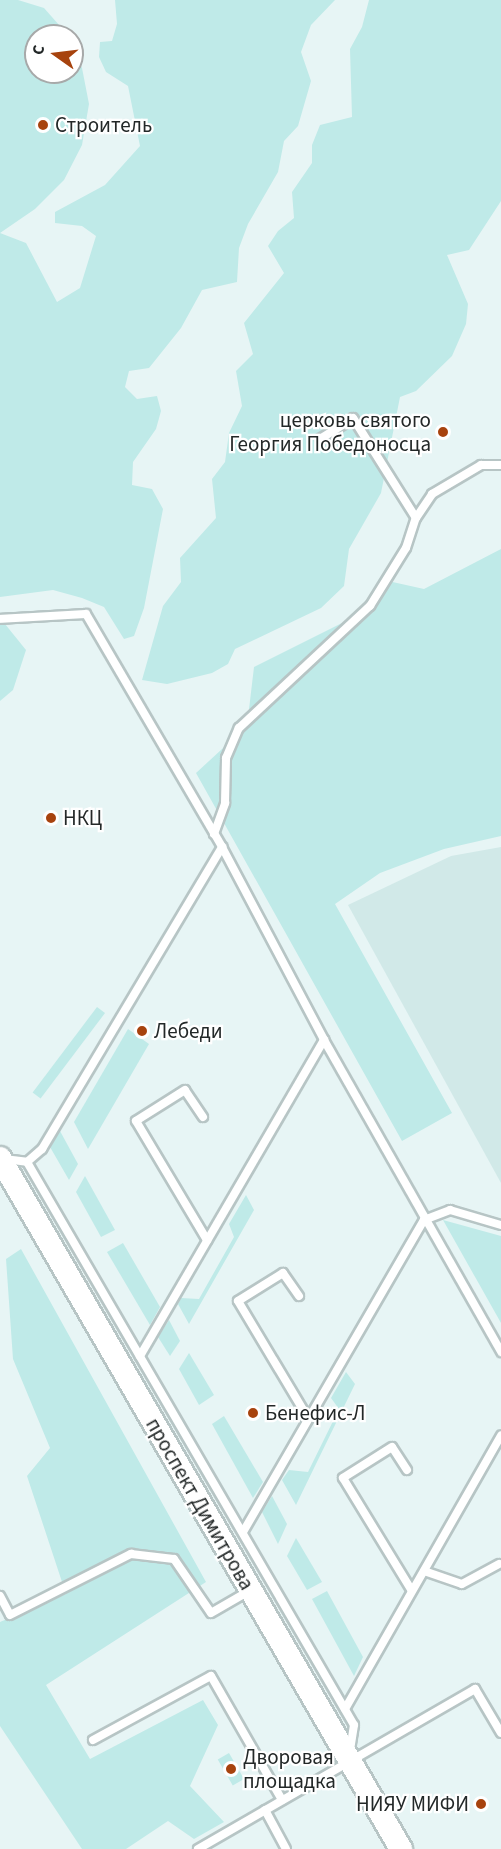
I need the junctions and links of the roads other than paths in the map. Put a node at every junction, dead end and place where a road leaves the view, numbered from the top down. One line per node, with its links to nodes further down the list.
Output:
1 (320, 439): 3 (lane)
2 (501, 465): 3 (lane)
3 (416, 518): 5 (lane)
4 (0, 619): 5 (lane)
5 (214, 834): 6 (lane)
6 (222, 847): 7 (lane); 10 (lane)
7 (324, 1040): 11 (lane); 13 (lane)
8 (203, 1117): 13 (lane)
9 (0, 1158): 10 (lane); 23 (main road, проспект Димитрова)
10 (27, 1162): 16 (lane)
11 (424, 1220): 12 (lane); 15 (lane); 17 (lane)
12 (501, 1225)
13 (207, 1240): 16 (lane)
14 (299, 1296): 17 (lane)
15 (501, 1352)
16 (140, 1356): 20 (lane)
17 (308, 1418): 20 (lane)
18 (501, 1435): 22 (lane)
19 (407, 1470): 24 (lane)
20 (243, 1532): 26 (lane)
21 (499, 1564): 22 (lane)
22 (424, 1570): 24 (lane)
23 (250, 1590): 25 (lane); 29 (main road, проспект Димитрова)
24 (412, 1591): 26 (lane)
25 (0, 1596)
26 (345, 1709): 29 (lane)
27 (501, 1733): 29 (lane)
28 (93, 1740): 30 (lane)
29 (348, 1761): 30 (lane); 34 (main road, проспект Димитрова)
30 (282, 1800): 31 (lane)
31 (265, 1810): 32 (lane); 33 (lane)
32 (198, 1849)
33 (286, 1849)
34 (401, 1849)

